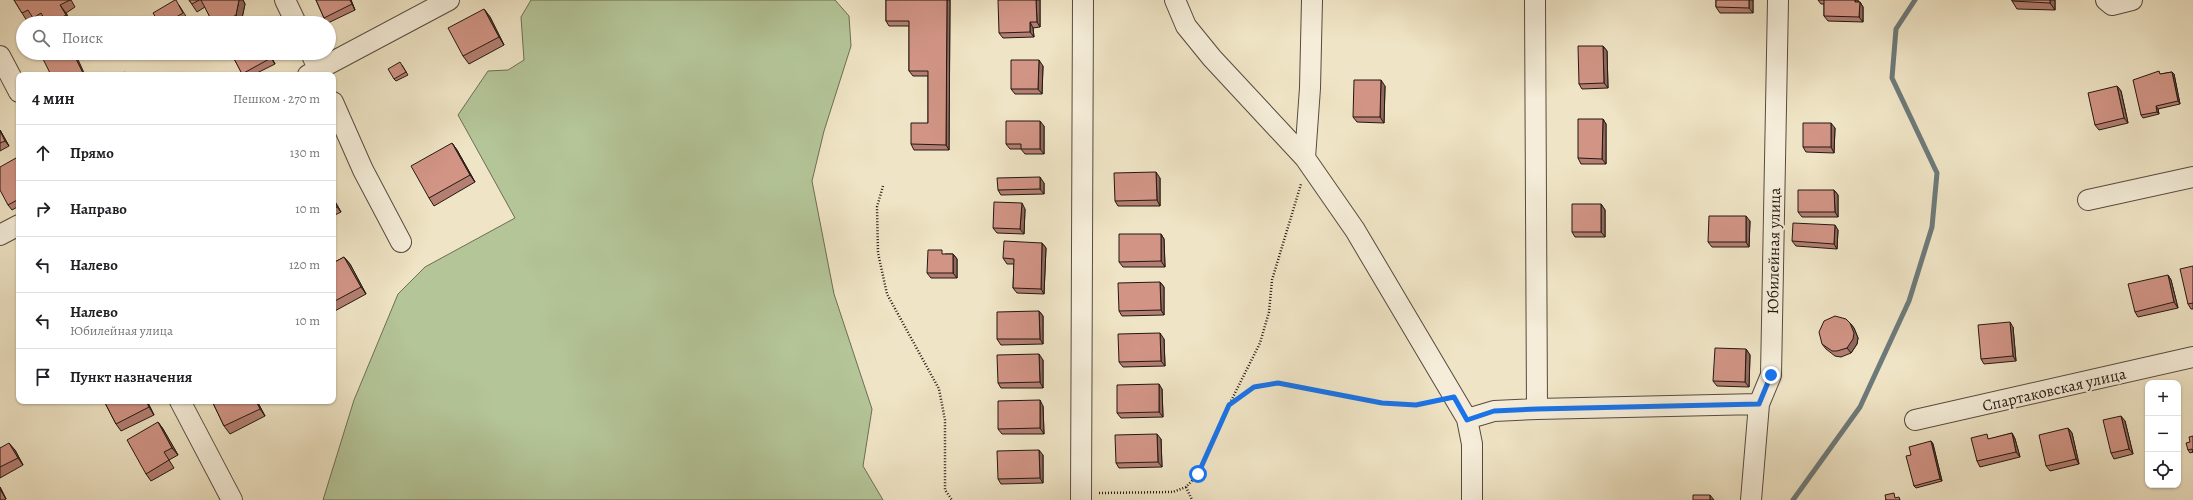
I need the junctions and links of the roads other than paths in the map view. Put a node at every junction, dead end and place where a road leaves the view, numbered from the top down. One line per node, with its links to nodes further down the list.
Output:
1 (285, 0): 10 (street)
2 (449, 0): 12 (street)
3 (1083, 0): 29 (street)
4 (1175, 0): 17 (street)
5 (1312, 0): 17 (street)
6 (1534, 0): 26 (street)
7 (1778, 0): 25 (street, Юбилейная улица)
8 (2106, 0): 9 (street)
9 (2132, 0)
10 (293, 16)
11 (0, 56): 15 (street)
12 (336, 57)
13 (331, 60): 14 (street)
14 (315, 68)
15 (16, 86)
16 (336, 109): 22 (street)
17 (1306, 158): 27 (street)
18 (2193, 177): 19 (street)
19 (2088, 200)
20 (16, 227): 21 (street)
21 (0, 235)
22 (401, 242)
23 (2193, 357): 28 (street, Спартаковская улица)
24 (182, 404): 30 (street)
25 (1759, 404): 26 (street); 32 (street, Юбилейная улица)
26 (1537, 409): 27 (street)
27 (1467, 420): 31 (street)
28 (1915, 420)
29 (1077, 498)
30 (232, 500)
31 (1472, 500)
32 (1751, 500)

